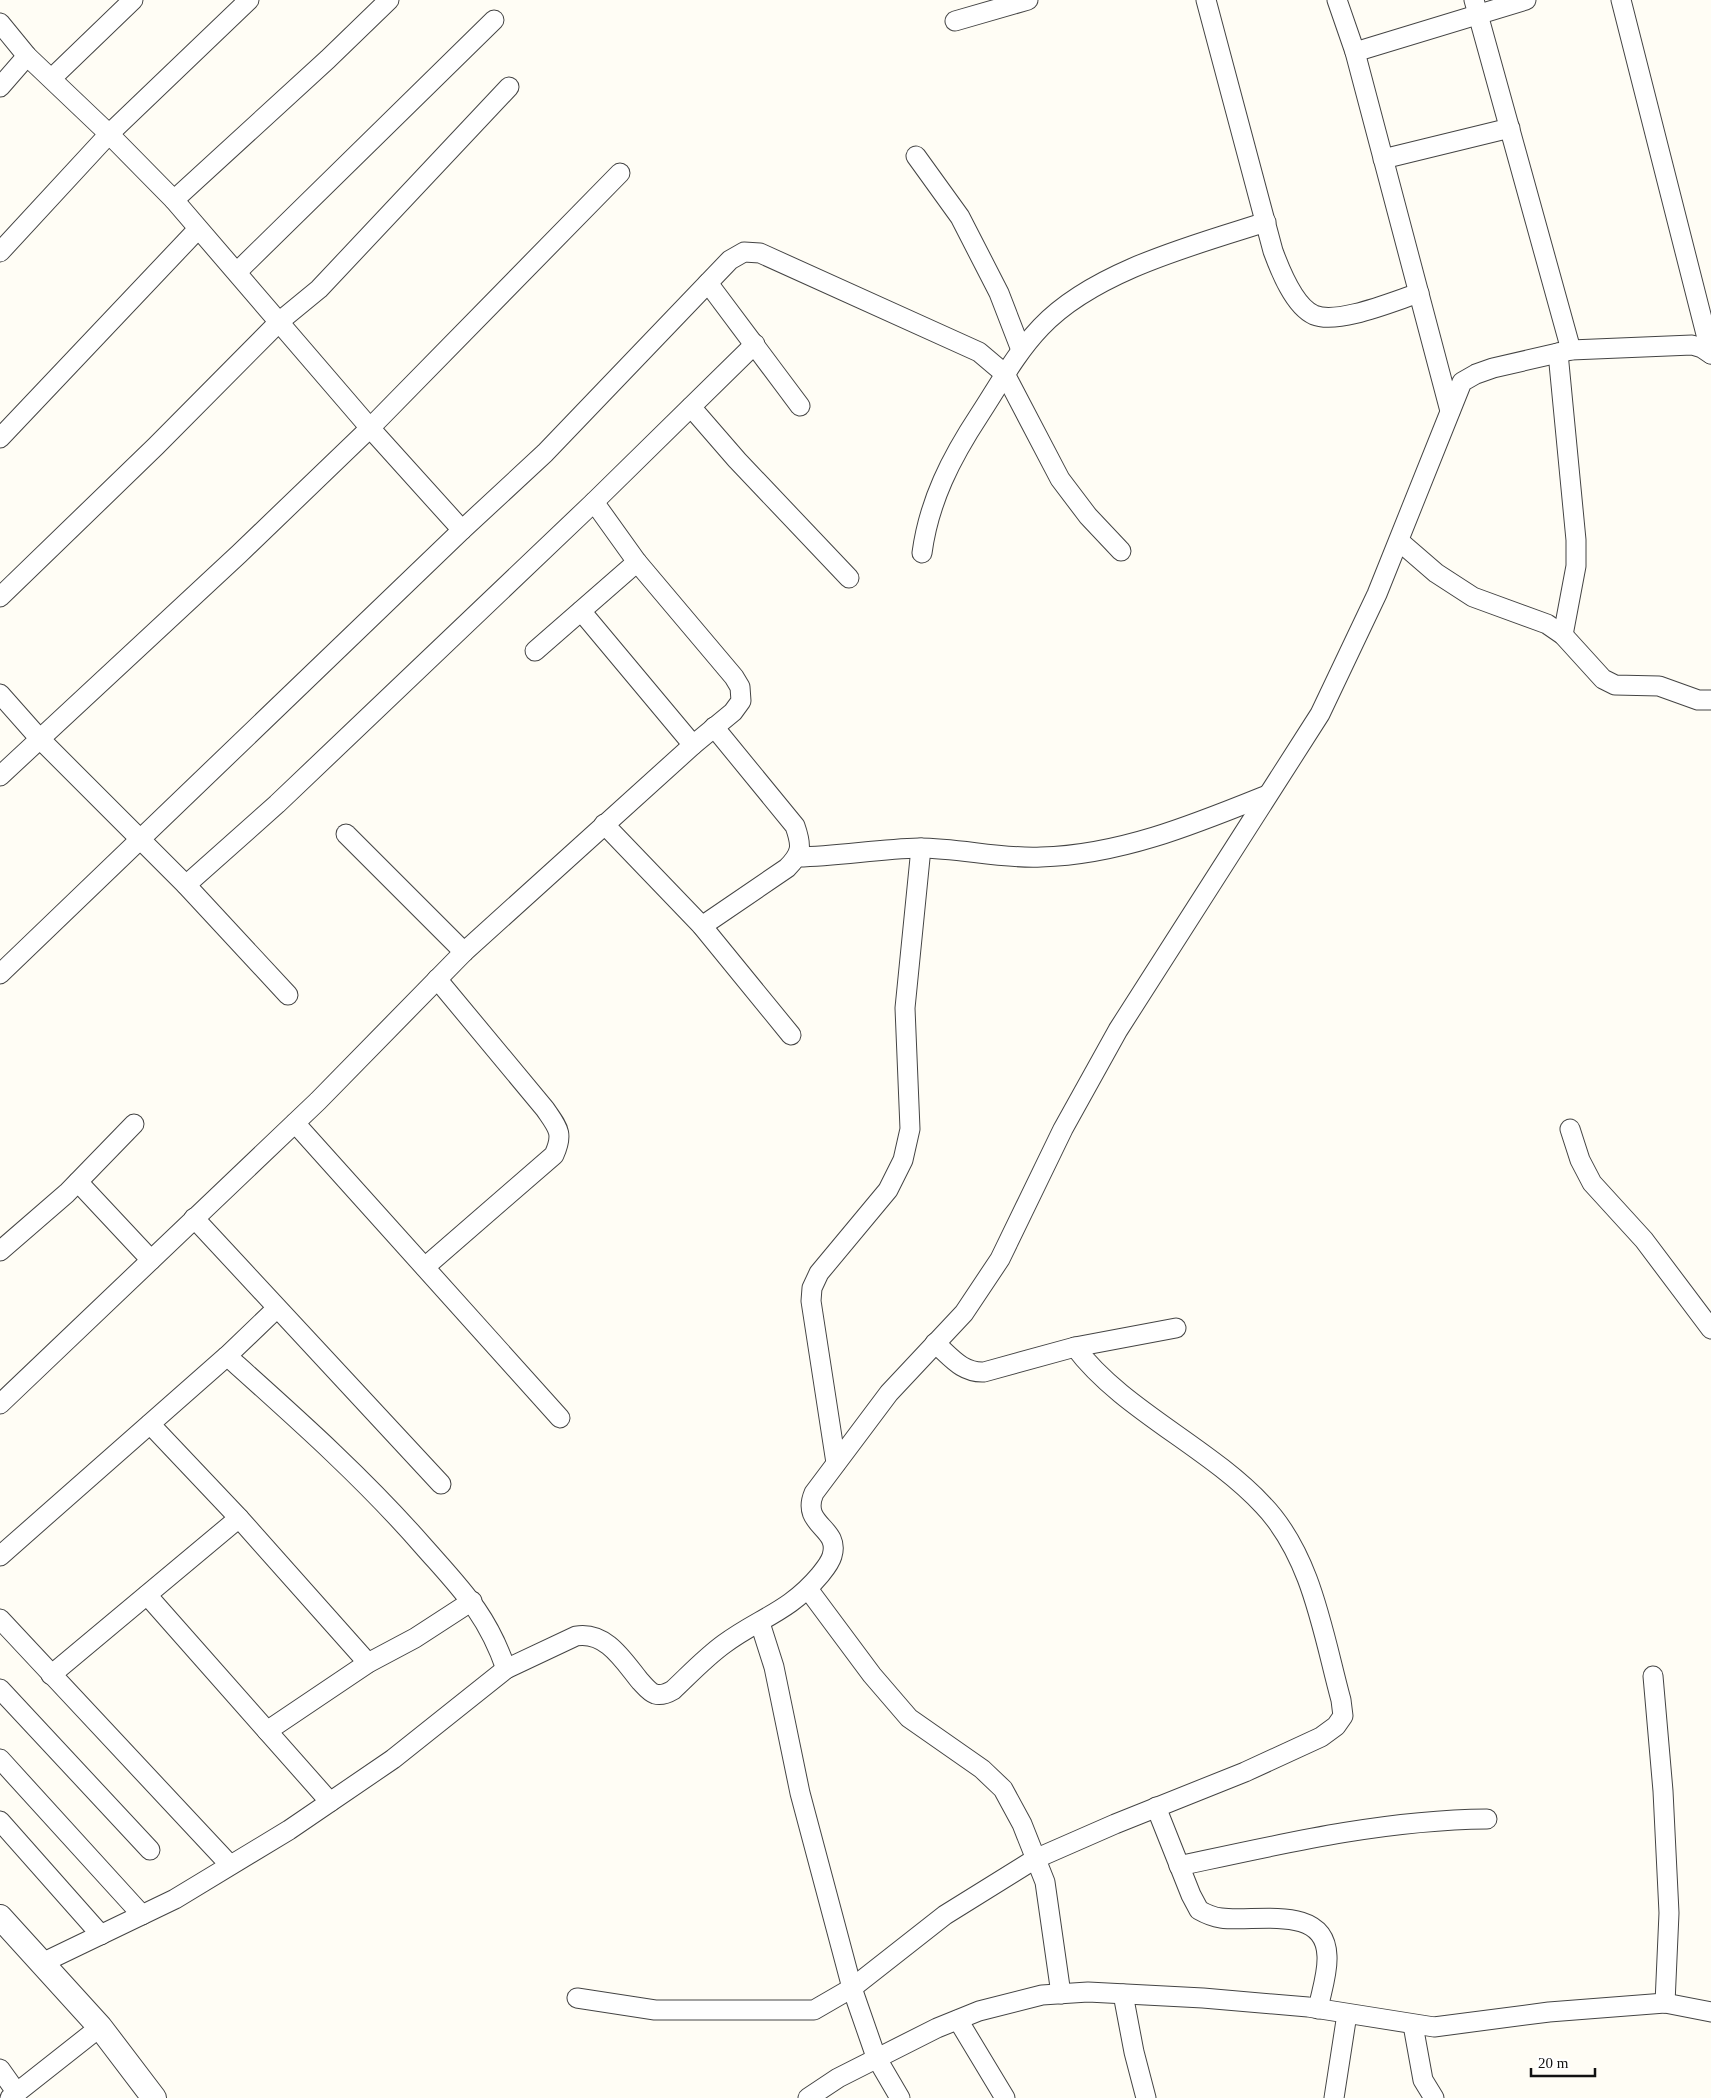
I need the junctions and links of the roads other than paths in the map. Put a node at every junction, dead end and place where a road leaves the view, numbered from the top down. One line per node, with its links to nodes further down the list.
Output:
1 (133, 0): 15 (street)
2 (249, 0): 19 (street)
3 (389, 0): 23 (street)
4 (1028, 0): 11 (street)
5 (1206, 0): 24 (street)
6 (1336, 0): 13 (street)
7 (1526, 0): 9 (street)
8 (1621, 0): 34 (street)
9 (1476, 7): 13 (street); 18 (street)
10 (494, 20): 27 (street)
11 (956, 21)
12 (0, 24): 14 (street)
13 (1355, 52): 21 (street)
14 (27, 56): 15 (street); 16 (street)
15 (52, 78): 19 (street)
16 (0, 87)
17 (509, 87): 30 (street)
18 (1510, 128): 21 (street); 33 (street)
19 (109, 134): 23 (street); 26 (street)
20 (916, 156): 32 (street)
21 (1383, 158): 29 (street)
22 (620, 173): 39 (street)
23 (174, 200): 25 (street)
24 (1266, 222): 29 (street); 32 (street)
25 (198, 230): 27 (street); 40 (street)
26 (0, 252)
27 (237, 272): 30 (street)
28 (708, 283): 31 (street); 35 (street); 42 (street)
29 (1419, 293): 38 (street)
30 (280, 321): 39 (street); 48 (street)
31 (755, 344): 36 (street); 37 (street)
32 (1021, 350): 35 (street)
33 (1564, 352): 34 (street); 38 (street); 50 (street)
34 (1708, 356)
35 (1005, 374): 44 (street); 45 (street)
36 (800, 406)
37 (690, 407): 41 (street); 47 (street)
38 (1450, 411): 43 (street)
39 (370, 428): 42 (street); 55 (street)
40 (0, 438)
41 (594, 502): 46 (street); 64 (street)
42 (462, 530): 61 (street)
43 (1399, 541): 50 (street); 58 (street)
44 (1121, 551)
45 (922, 553)
46 (637, 562): 49 (street); 54 (street)
47 (849, 578)
48 (0, 597)
49 (582, 611): 51 (street); 56 (street)
50 (1564, 635): 53 (street)
51 (535, 651)
52 (0, 694): 55 (street)
53 (1711, 700)
54 (714, 727): 56 (street); 63 (street)
55 (39, 738): 57 (street); 61 (street)
56 (693, 745): 59 (street)
57 (0, 776)
58 (1267, 795): 62 (street); 82 (street)
59 (604, 824): 65 (street); 66 (street)
60 (346, 834): 66 (street)
61 (141, 841): 64 (street); 67 (street)
62 (921, 848): 63 (street); 88 (street)
63 (798, 857): 65 (street)
64 (186, 886): 69 (street)
65 (702, 926): 70 (street)
66 (464, 952): 68 (street)
67 (0, 974)
68 (437, 979): 71 (street); 78 (street)
69 (288, 995)
70 (791, 1035)
71 (295, 1123): 75 (street); 78 (street)
72 (134, 1124): 74 (street)
73 (1570, 1129): 81 (street)
74 (78, 1182): 76 (street); 77 (street)
75 (194, 1218): 77 (street); 79 (street)
76 (0, 1251)
77 (152, 1260): 85 (street)
78 (424, 1267): 86 (street)
79 (276, 1309): 84 (street); 89 (street)
80 (1176, 1328): 83 (street)
81 (1711, 1329)
82 (935, 1344): 83 (street); 88 (street)
83 (1075, 1347): 105 (street)
84 (227, 1356): 87 (street); 94 (street)
85 (0, 1404)
86 (560, 1418)
87 (150, 1424): 90 (street); 91 (street)
88 (836, 1463): 92 (street)
89 (441, 1484)
90 (239, 1518): 93 (street); 97 (street)
91 (0, 1556)
92 (808, 1590): 96 (street); 109 (street)
93 (147, 1595): 99 (street); 102 (street)
94 (472, 1601): 97 (street); 98 (street)
95 (0, 1619): 99 (street)
96 (760, 1623): 98 (street); 116 (street)
97 (368, 1663): 102 (street)
98 (506, 1669): 104 (street)
99 (51, 1675): 110 (street)
100 (1653, 1676): 120 (street)
101 (0, 1689): 108 (street)
102 (267, 1731): 104 (street)
103 (0, 1759): 112 (street)
104 (330, 1802): 110 (street)
105 (1156, 1807): 109 (street); 111 (street)
106 (1487, 1818): 111 (street)
107 (0, 1821): 114 (street)
108 (150, 1850)
109 (1036, 1859): 116 (street); 117 (street)
110 (230, 1865): 112 (street)
111 (1179, 1866): 121 (street)
112 (142, 1915): 114 (street)
113 (0, 1917): 115 (street)
114 (101, 1935): 115 (street)
115 (42, 1963): 126 (street)
116 (852, 1988): 119 (street); 127 (street)
117 (1061, 1994): 118 (street); 124 (street)
118 (1123, 1994): 121 (street); 134 (street)
119 (577, 1998)
120 (1665, 2003): 122 (street); 125 (street)
121 (1318, 2009): 123 (street)
122 (1711, 2012)
123 (1347, 2014): 125 (street); 135 (street)
124 (958, 2020): 127 (street); 133 (street)
125 (1413, 2025): 136 (street)
126 (100, 2027): 129 (street); 130 (street)
127 (876, 2057): 131 (street); 132 (street)
128 (0, 2070): 129 (street)
129 (14, 2095)
130 (154, 2098)
131 (808, 2098)
132 (900, 2098)
133 (1005, 2098)
134 (1146, 2098)
135 (1334, 2098)
136 (1434, 2098)

